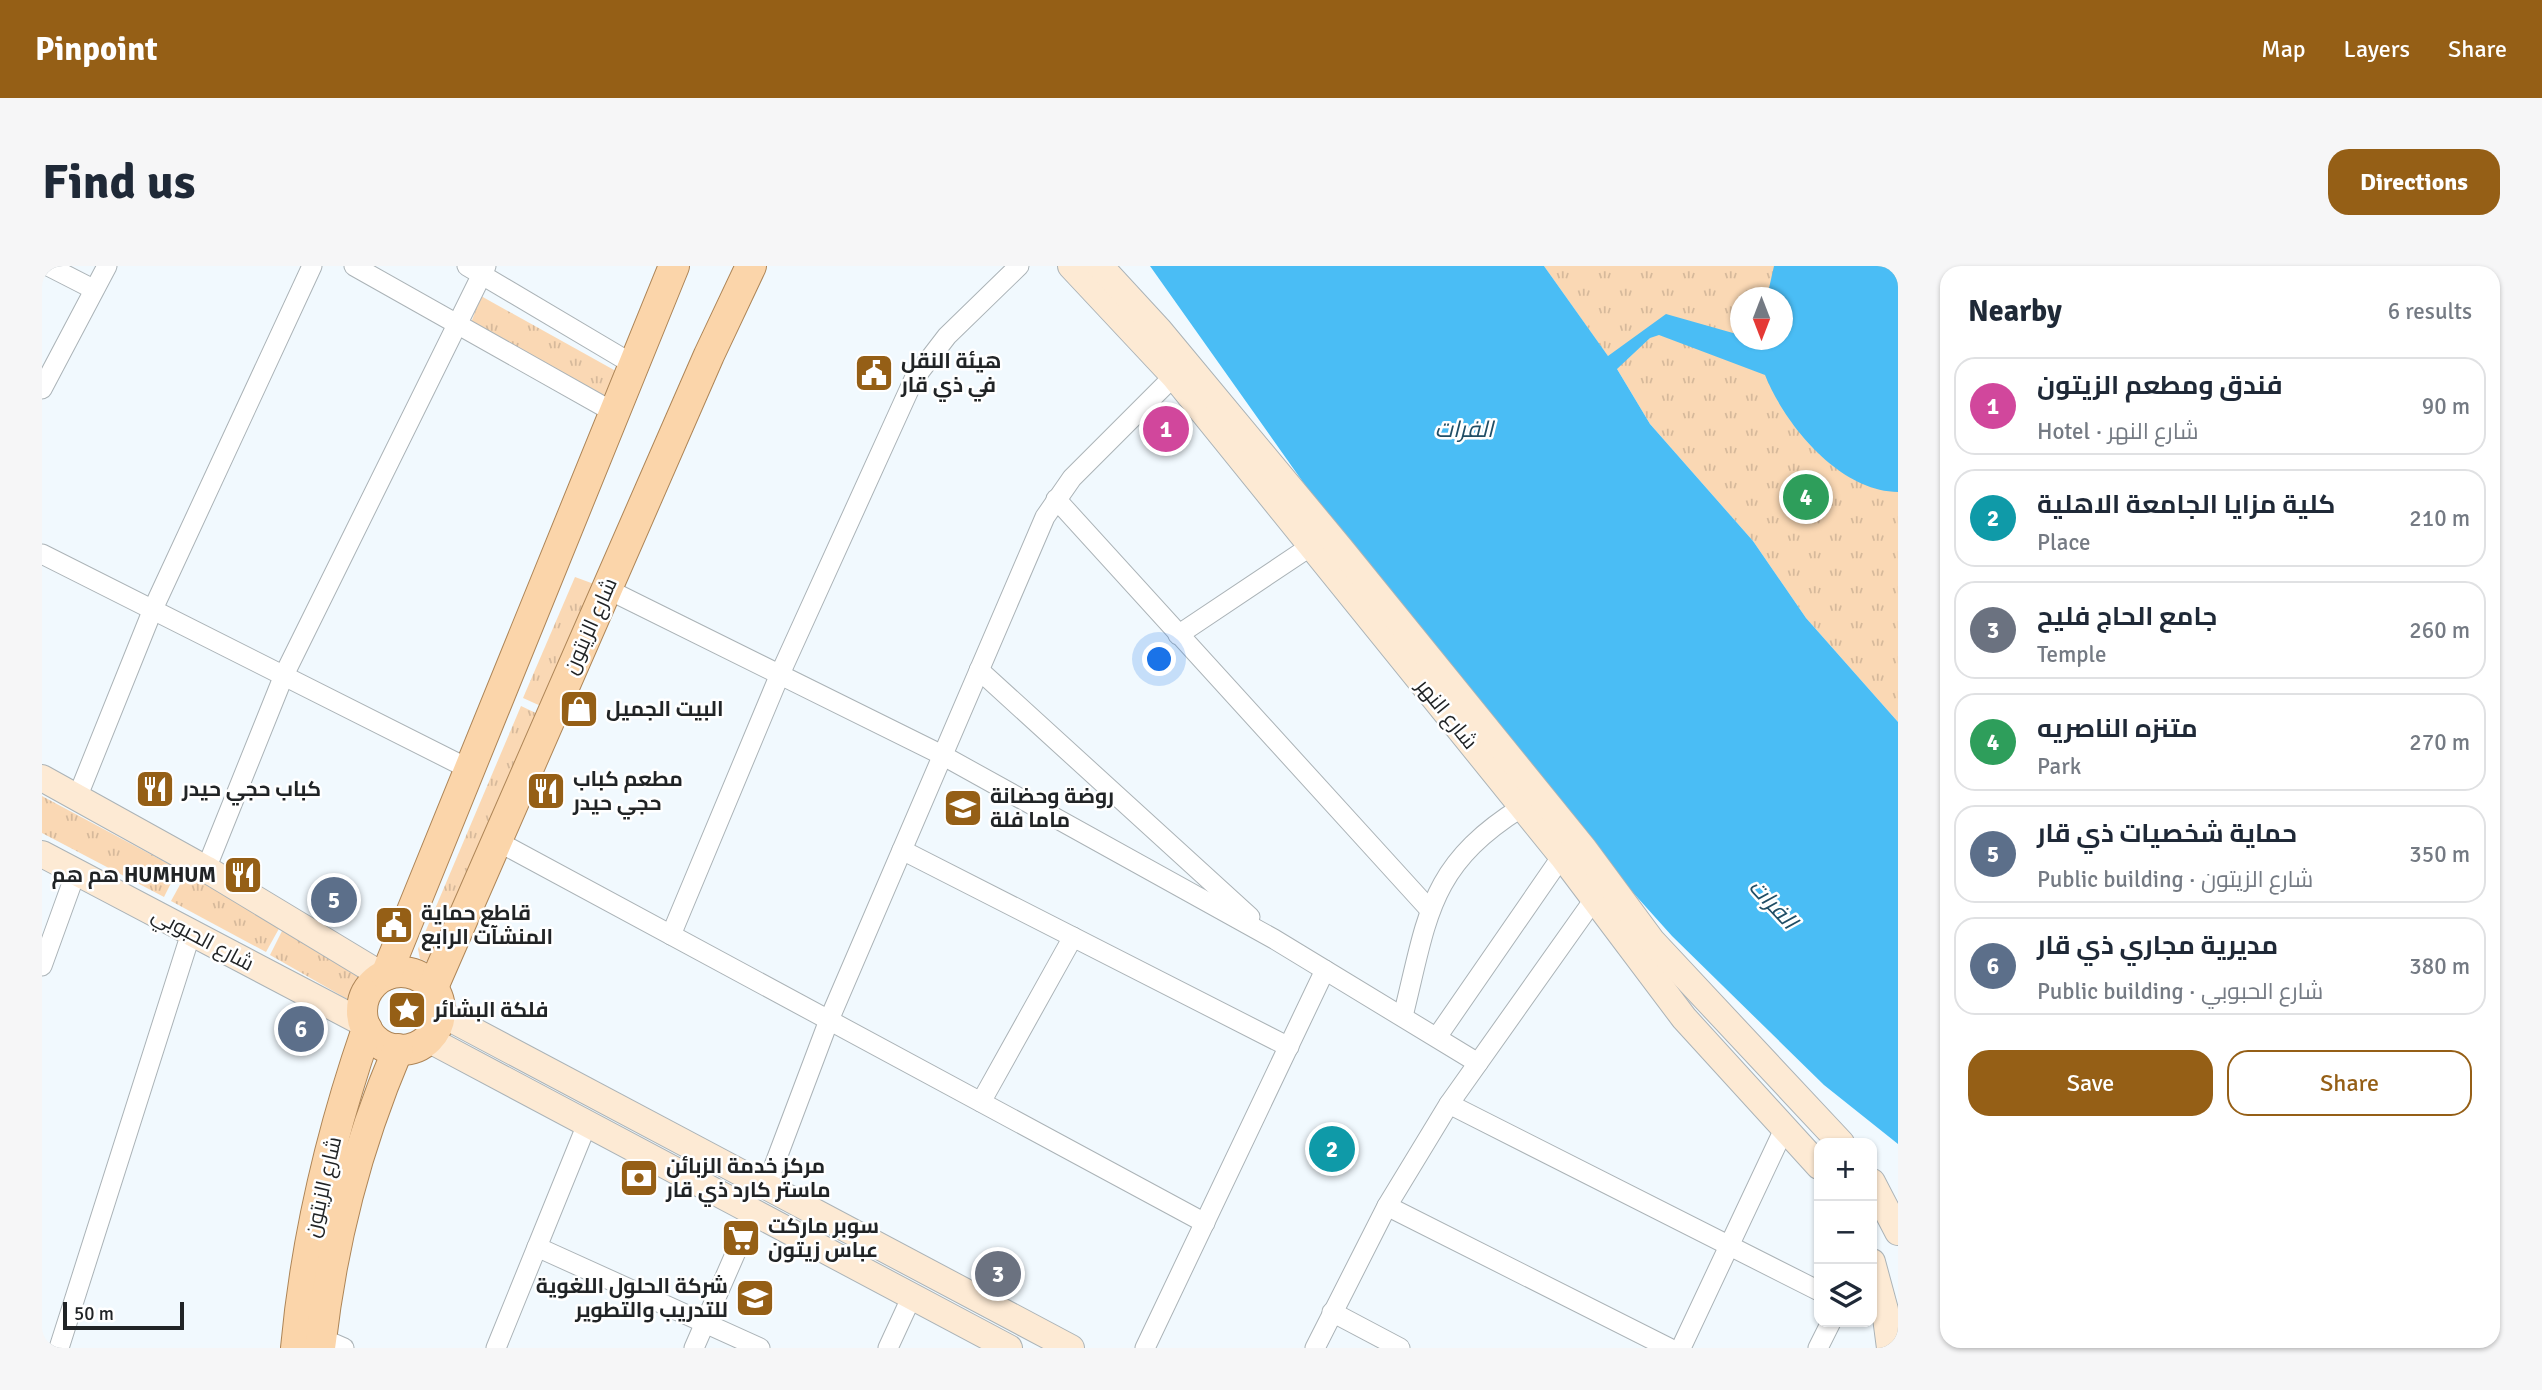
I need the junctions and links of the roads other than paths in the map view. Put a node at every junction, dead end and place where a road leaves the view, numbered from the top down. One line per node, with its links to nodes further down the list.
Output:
1 (48, 266): 11 (street)
2 (107, 266): 11 (street)
3 (312, 266): 21 (street)
4 (354, 266): 12 (street)
5 (674, 266): 13 (main road)
6 (751, 266): 20 (main road, شارع الزيتون)
7 (1019, 266): 24 (street)
8 (1071, 266): 14 (main road, شارع النهر)
9 (1100, 266): 58 (main road, شارع النهر)
10 (479, 269): 12 (street); 13 (street)
11 (93, 289): 15 (street)
12 (457, 325): 16 (street); 25 (street)
13 (634, 365): 16 (main road)
14 (1174, 376): 17 (street); 18 (main road, شارع النهر)
15 (43, 384)
16 (615, 413): 27 (main road)
17 (1056, 499): 22 (street); 23 (street)
18 (1311, 546): 22 (street); 30 (main road, شارع النهر)
19 (42, 554): 21 (street)
20 (607, 589): 24 (street); 31 (main road, شارع الزيتون)
21 (153, 609): 25 (street); 29 (street)
22 (1178, 635): 38 (street)
23 (979, 670): 26 (street); 42 (street)
24 (780, 674): 26 (street); 40 (street)
25 (284, 675): 27 (street); 35 (street)
26 (942, 755): 32 (street); 42 (street)
27 (469, 769): 45 (main road)
28 (42, 778): 29 (main road)
29 (77, 798): 35 (main road)
30 (1522, 807): 34 (main road, شارع النهر); 38 (street)
31 (495, 840): 40 (street); 46 (main road, شارع الزيتون)
32 (902, 850): 41 (street); 48 (street)
33 (42, 854): 36 (main road, شارع الحبوبي)
34 (1562, 856): 37 (main road, شارع النهر); 50 (street)
35 (206, 869): 45 (main road)
36 (76, 872): 39 (main road, شارع الحبوبي); 43 (street)
37 (1595, 898): 53 (street); 57 (main road, شارع النهر)
38 (1430, 910): 47 (street)
39 (191, 933): 49 (main road, شارع الحبوبي); 78 (street)
40 (671, 935): 48 (street)
41 (1073, 937): 51 (street); 54 (street)
42 (1274, 939): 44 (street)
43 (42, 966)
44 (1325, 970): 47 (street); 51 (street)
45 (385, 975): 46 (main road); 49 (main road)
46 (434, 1013): 52 (main road); 56 (main road); 60 (main road)
47 (1403, 1016): 50 (street)
48 (829, 1020): 54 (street); 60 (street)
49 (366, 1027): 52 (main road); 76 (main road, شارع الزيتون)
50 (1437, 1037): 53 (street)
51 (1289, 1046): 64 (street)
52 (398, 1049): 76 (main road, شارع الزيتون)
53 (1478, 1063): 55 (street)
54 (981, 1102): 64 (street)
55 (1449, 1104): 62 (street); 67 (street)
56 (587, 1124): 63 (main road); 68 (street)
57 (1785, 1127): 59 (main road, شارع النهر); 67 (street)
58 (1836, 1138)
59 (1814, 1160)
60 (766, 1187): 66 (main road)
61 (1877, 1192): 65 (main road)
62 (1387, 1206): 73 (street); 87 (street)
63 (753, 1213): 70 (main road); 74 (street)
64 (1205, 1223): 84 (street)
65 (1898, 1232)
66 (867, 1242): 70 (main road); 83 (main road)
67 (1729, 1245): 71 (street); 88 (street)
68 (537, 1247): 74 (street); 77 (street)
69 (1873, 1264): 90 (main road)
70 (853, 1267): 72 (main road)
71 (1814, 1288)
72 (912, 1296): 81 (street); 82 (main road)
73 (1332, 1312): 85 (street); 86 (street)
74 (705, 1323): 79 (street); 80 (street)
75 (1828, 1327): 89 (street)
76 (320, 1345)
77 (501, 1347)
78 (59, 1348)
79 (694, 1348)
80 (760, 1348)
81 (888, 1348)
82 (1009, 1348)
83 (1071, 1348)
84 (1145, 1348)
85 (1315, 1348)
86 (1400, 1348)
87 (1669, 1348)
88 (1681, 1348)
89 (1818, 1348)
90 (1890, 1348)

